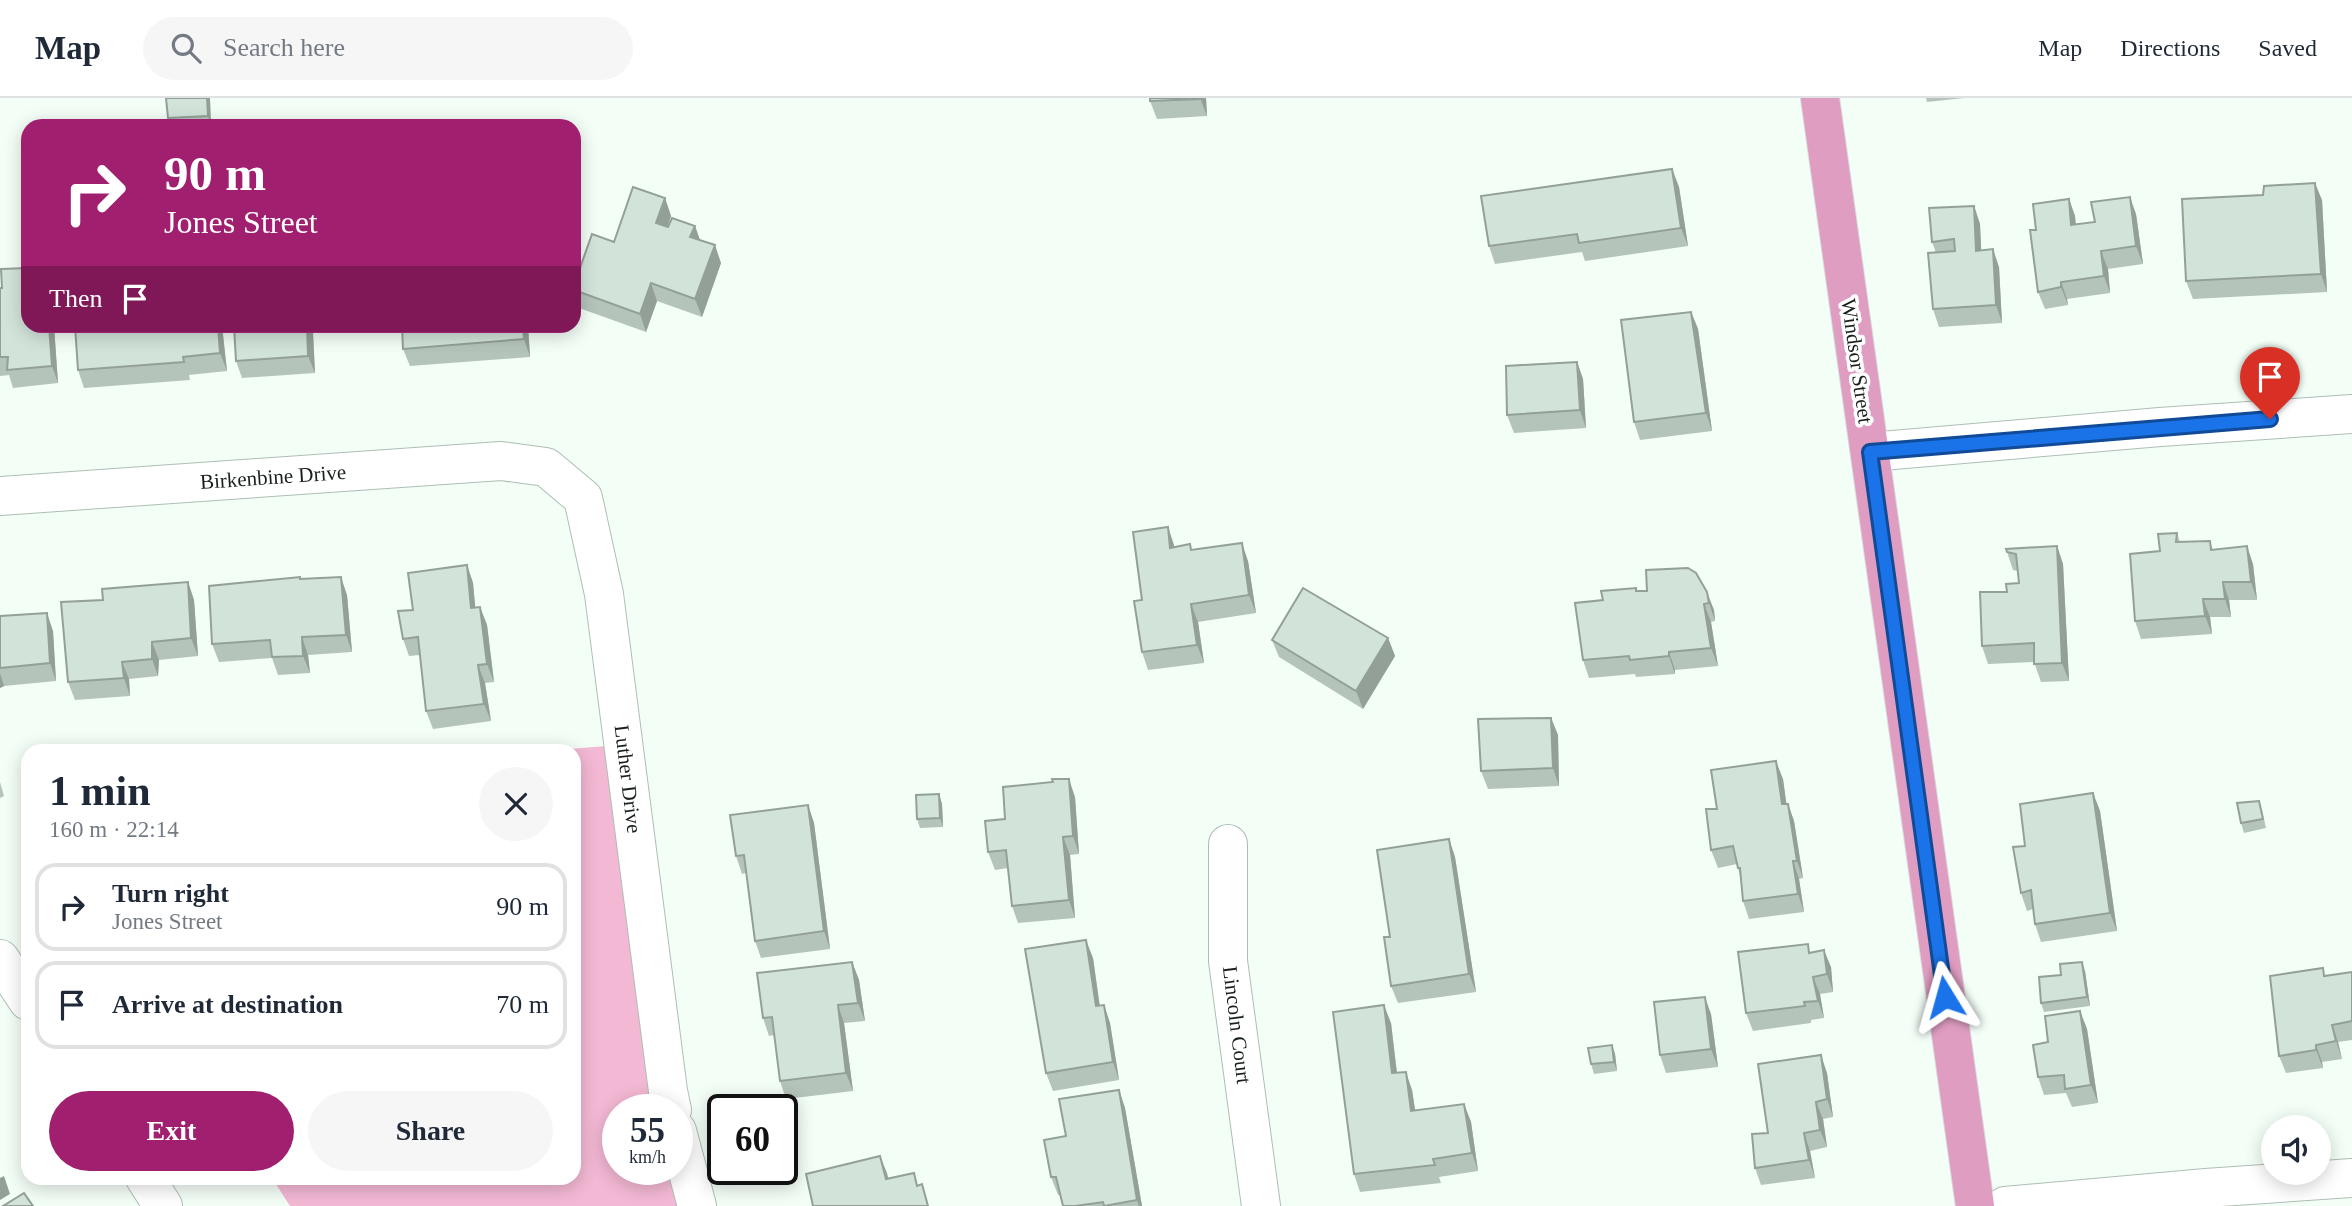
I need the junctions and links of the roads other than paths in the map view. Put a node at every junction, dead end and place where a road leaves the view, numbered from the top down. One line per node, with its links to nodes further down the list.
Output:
1 (1820, 98): 3 (main road, Windsor Street)
2 (2352, 414): 3 (street)
3 (1870, 452): 16 (main road, Windsor Street)
4 (546, 467): 5 (street, Birkenbine Drive); 9 (street, Luther Drive)
5 (0, 496)
6 (1228, 844): 15 (street, Lincoln Court)
7 (0, 958): 8 (street)
8 (21, 990)
9 (669, 1094)
10 (2352, 1178): 17 (street)
11 (150, 1185): 13 (street)
12 (691, 1185): 14 (street)
13 (163, 1206)
14 (697, 1206)
15 (1261, 1206)
16 (1975, 1206)
17 (2005, 1206)

